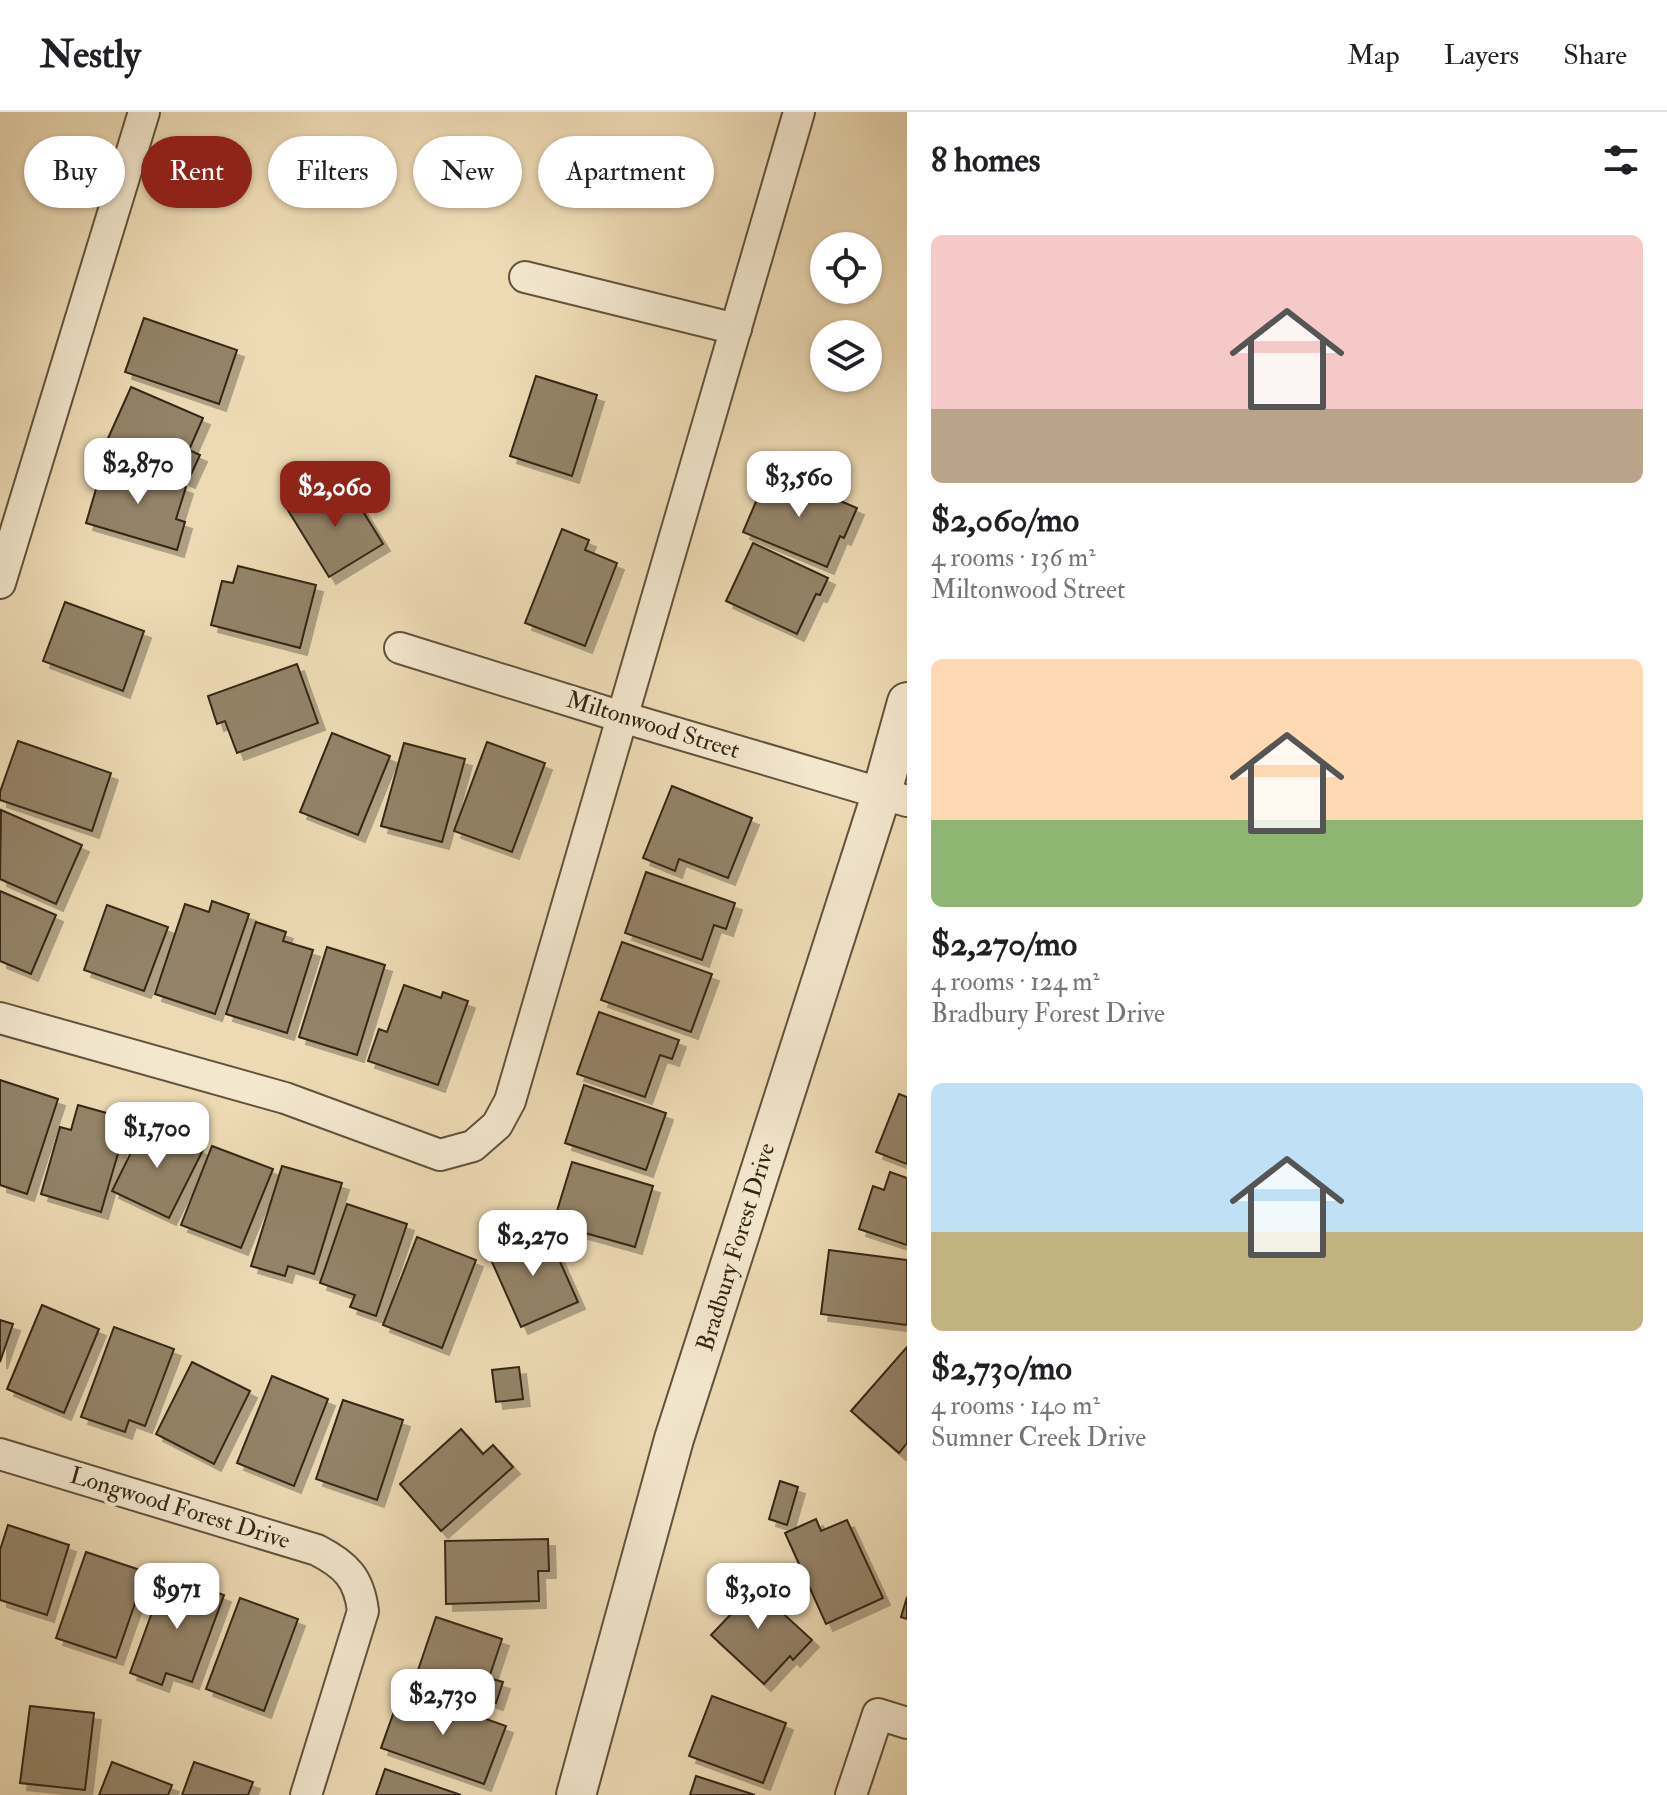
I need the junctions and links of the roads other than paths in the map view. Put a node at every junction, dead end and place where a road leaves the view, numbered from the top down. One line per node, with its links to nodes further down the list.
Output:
1 (144, 112): 5 (street)
2 (799, 112): 4 (street)
3 (525, 277): 4 (street)
4 (736, 329): 8 (street)
5 (0, 583)
6 (400, 648): 8 (street, Miltonwood Street)
7 (907, 702): 9 (street, Bradbury Forest Drive)
8 (622, 717): 9 (street, Miltonwood Street); 10 (street)
9 (894, 796): 14 (street, Bradbury Forest Drive)
10 (0, 1018)
11 (0, 1454): 13 (street, Longwood Forest Drive)
12 (907, 1723): 15 (street)
13 (306, 1795)
14 (576, 1795)
15 (851, 1795)

